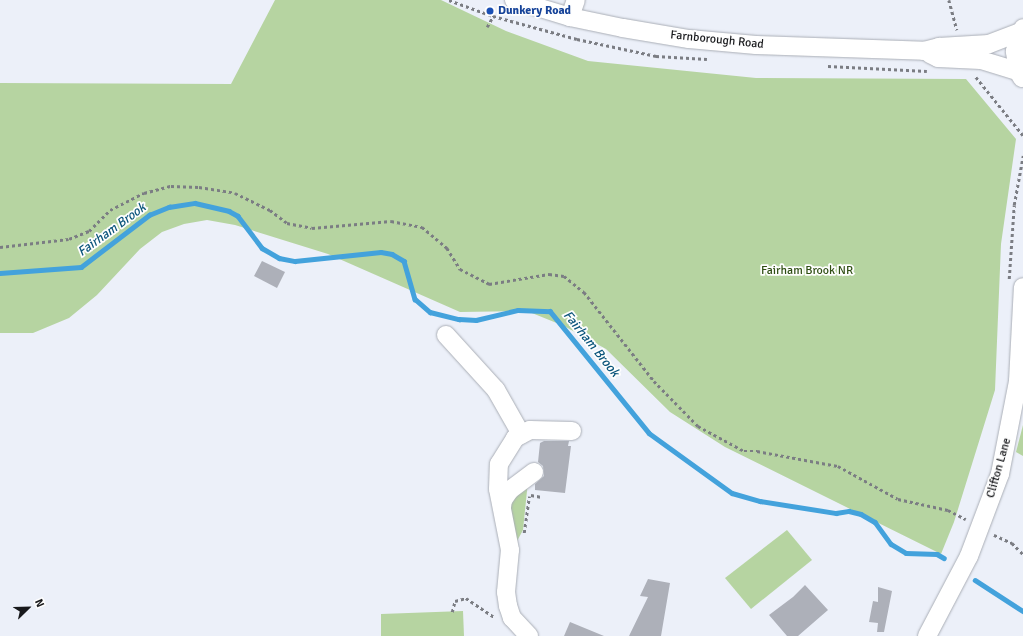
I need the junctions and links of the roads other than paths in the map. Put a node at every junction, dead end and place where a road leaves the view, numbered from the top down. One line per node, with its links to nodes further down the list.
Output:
1 (514, 0): 3 (street, Farnborough Road)
2 (576, 0): 3 (street)
3 (570, 17): 5 (street, Farnborough Road)
4 (1022, 30): 5 (street, Farnborough Road); 6 (street)
5 (924, 51): 6 (street, Farnborough Road)
6 (1020, 75)
7 (1016, 285): 14 (street, Clifton Lane)
8 (446, 334): 10 (street)
9 (572, 431): 10 (street)
10 (521, 434): 12 (street)
11 (532, 473): 12 (street)
12 (502, 507): 13 (street)
13 (529, 636)
14 (927, 636)

